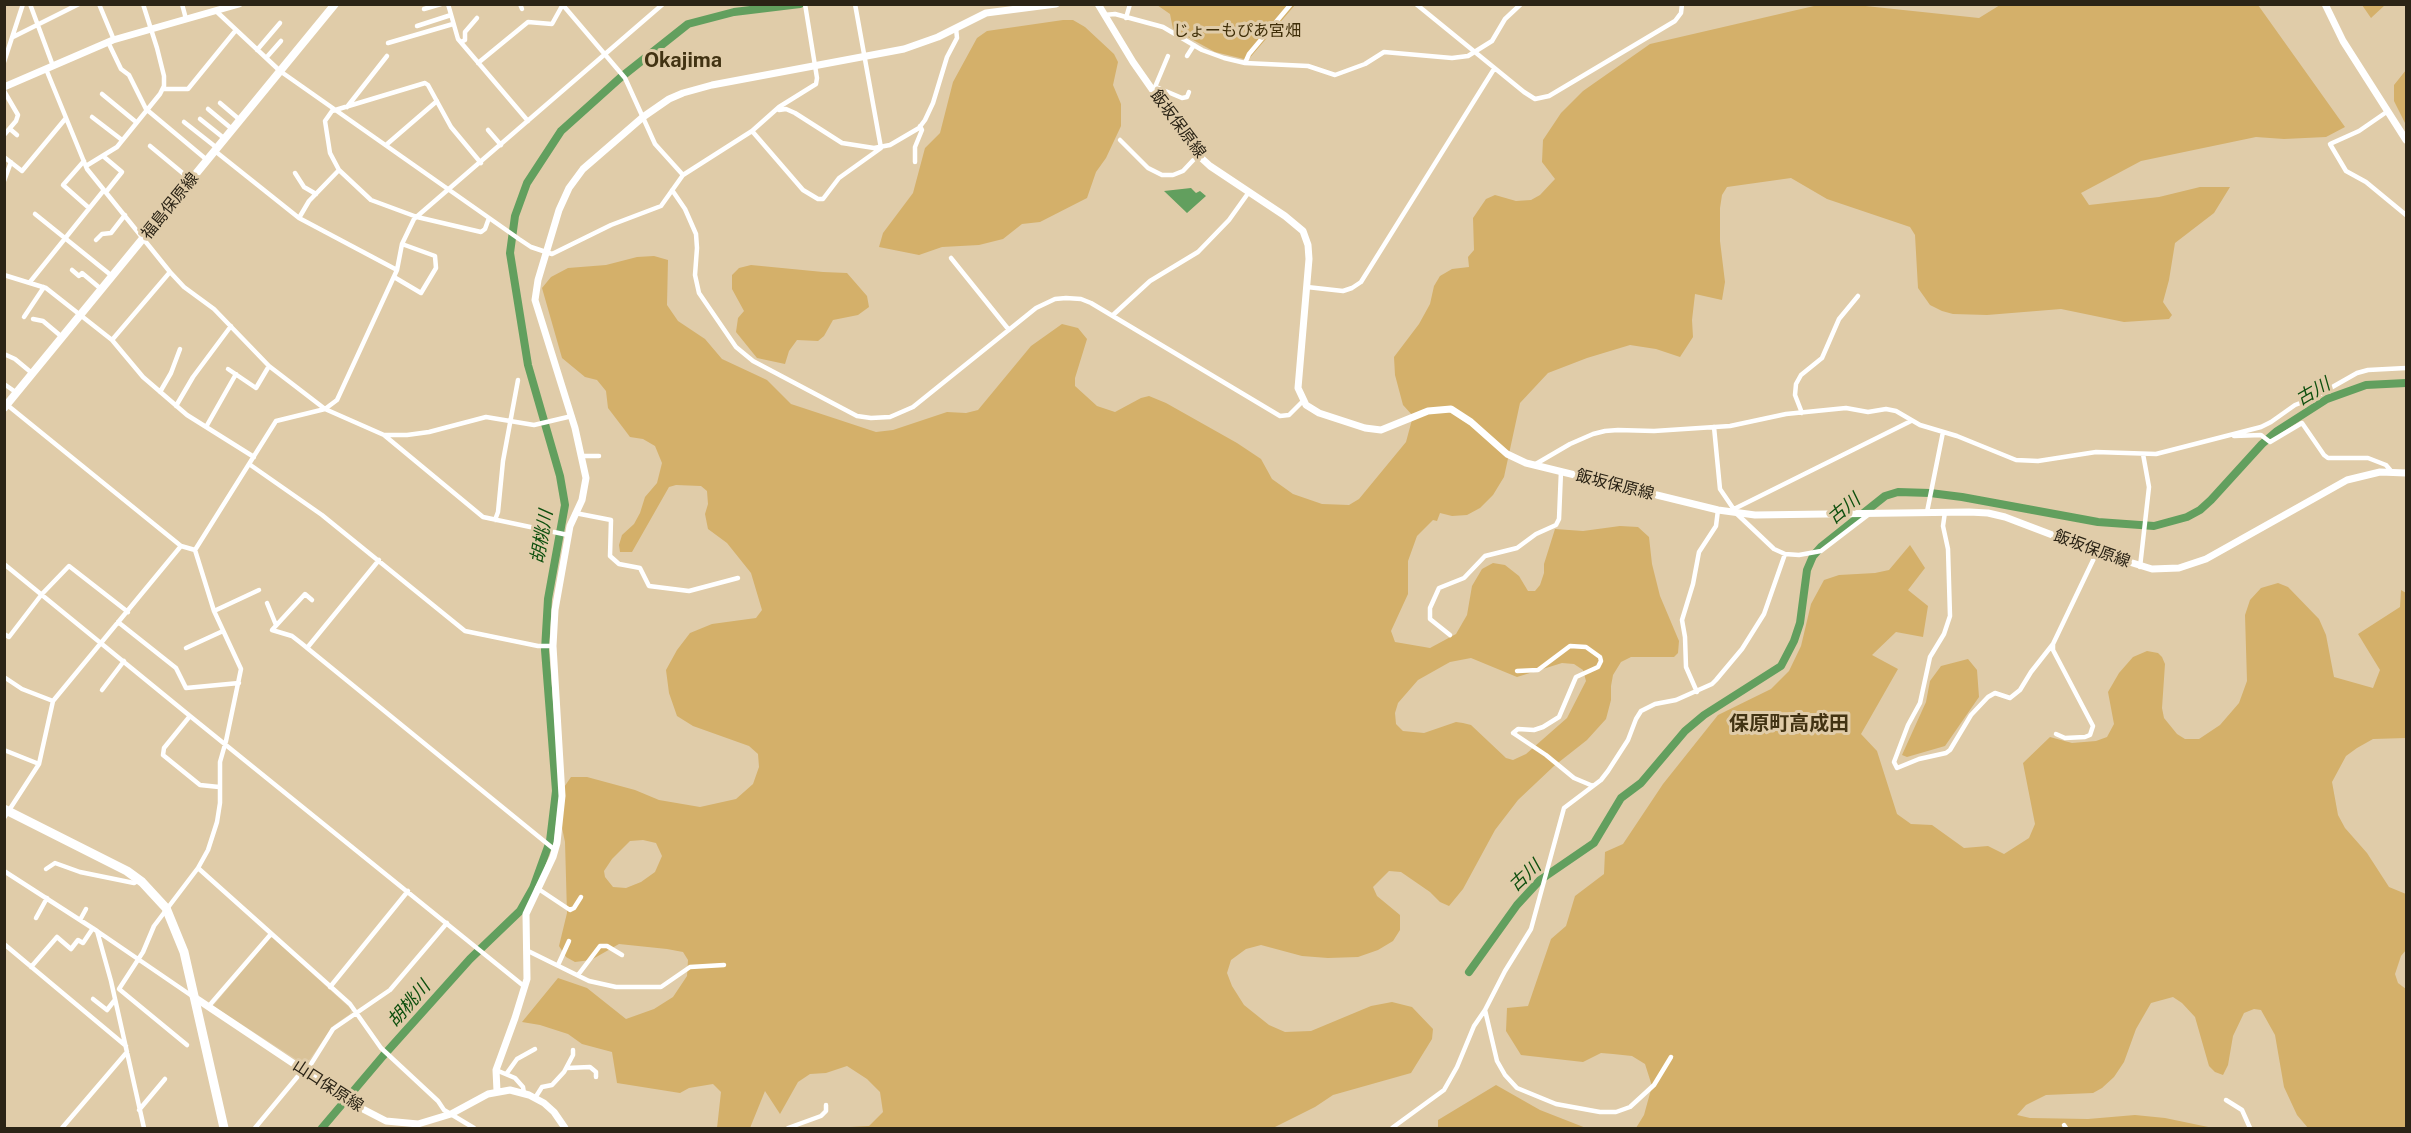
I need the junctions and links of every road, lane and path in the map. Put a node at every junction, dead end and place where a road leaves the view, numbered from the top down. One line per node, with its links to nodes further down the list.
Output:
1 (23, 4): 37 (street)
2 (30, 4): 32 (street)
3 (79, 4): 32 (street)
4 (99, 4): 38 (street)
5 (143, 4): 34 (street)
6 (182, 4): 27 (street)
7 (239, 4): 24 (main road)
8 (335, 4): 57 (main road, 福島保原線)
9 (441, 4): 23 (street)
10 (448, 4): 25 (street)
11 (663, 4): 46 (street)
12 (805, 4): 54 (street)
13 (855, 4): 47 (street)
14 (1056, 4): 35 (main road)
15 (1098, 4): 26 (main road, 飯坂保原線)
16 (1130, 4): 29 (street)
17 (1291, 4): 53 (street)
18 (1416, 4): 44 (street)
19 (1521, 4): 44 (street)
20 (1682, 4): 56 (street)
21 (2325, 4): 72 (main road)
22 (562, 5): 46 (street); 52 (street)
23 (424, 9)
24 (216, 11): 27 (main road); 36 (street)
25 (451, 15): 31 (street); 33 (street)
26 (1104, 15): 29 (street); 58 (main road, 飯坂保原線)
27 (186, 18): 34 (main road)
28 (477, 18): 40 (street)
29 (1126, 18): 42 (street)
30 (280, 23): 43 (street)
31 (453, 24): 40 (street); 41 (street)
32 (38, 26): 37 (street); 55 (street)
33 (417, 26)
34 (151, 28): 38 (main road); 60 (street)
35 (956, 28): 47 (main road); 81 (street)
36 (236, 30): 43 (street); 60 (street)
37 (13, 37): 51 (street)
38 (111, 41): 55 (main road); 67 (street)
39 (281, 41): 50 (street)
40 (460, 42): 52 (street)
41 (388, 43)
42 (1194, 45): 49 (street); 53 (street)
43 (257, 50): 50 (street)
44 (1474, 52): 53 (street); 56 (street)
45 (387, 56): 66 (street)
46 (604, 56): 74 (street); 78 (street)
47 (865, 56): 54 (main road); 95 (street)
48 (1168, 56): 58 (street)
49 (1187, 56)
50 (266, 58): 57 (street)
51 (4, 62)
52 (478, 63): 78 (street)
53 (1245, 63)
54 (815, 66): 64 (street); 74 (main road)
55 (49, 67): 59 (main road); 75 (street)
56 (1494, 69): 136 (street)
57 (280, 71): 69 (street); 77 (main road, 福島保原線)
58 (1153, 88): 61 (street); 97 (main road, 飯坂保原線)
59 (4, 89): 82 (street)
60 (163, 89): 67 (street)
61 (1189, 92)
62 (102, 94): 79 (street)
63 (436, 100): 66 (street); 92 (street); 104 (street)
64 (787, 102): 70 (street); 71 (street)
65 (220, 103): 77 (street)
66 (347, 107): 69 (street)
67 (146, 109): 79 (street); 100 (street)
68 (208, 109): 83 (street)
69 (336, 110): 92 (street); 105 (street)
70 (788, 110): 71 (street); 95 (street)
71 (776, 111): 85 (street)
72 (2388, 111): 91 (main road); 118 (street)
73 (92, 117): 89 (street)
74 (643, 117): 107 (street); 126 (main road)
75 (66, 118): 101 (street); 103 (street)
76 (200, 119): 88 (street)
77 (240, 120): 83 (main road, 福島保原線)
78 (528, 121): 93 (street)
79 (136, 122): 89 (street)
80 (184, 122): 96 (street)
81 (920, 126): 95 (street); 102 (street)
82 (10, 129): 86 (street); 87 (street)
83 (232, 129): 88 (main road, 福島保原線)
84 (488, 130): 93 (street)
85 (752, 131): 95 (street); 107 (street)
86 (4, 135)
87 (17, 135)
88 (225, 139): 96 (main road, 福島保原線)
89 (122, 140): 98 (street)
90 (1120, 140): 97 (street)
91 (2406, 140)
92 (386, 145): 110 (street)
93 (501, 145): 104 (street)
94 (150, 146): 108 (street)
95 (881, 148)
96 (216, 149): 100 (main road, 福島保原線); 120 (street)
97 (1198, 155): 113 (main road, 飯坂保原線)
98 (103, 156): 103 (street); 112 (street)
99 (4, 157): 101 (street)
100 (207, 160): 108 (main road, 福島保原線)
101 (11, 162): 109 (street)
102 (915, 162)
103 (85, 163): 112 (street); 115 (street)
104 (481, 163): 110 (street)
105 (339, 170): 114 (street); 119 (street)
106 (295, 173): 114 (street)
107 (683, 175): 111 (street)
108 (191, 180): 123 (main road, 福島保原線)
109 (4, 181)
110 (450, 190): 119 (street); 121 (street)
111 (672, 190): 126 (street); 144 (street)
112 (105, 191): 115 (street); 117 (street)
113 (1249, 192): 136 (main road, 飯坂保原線); 140 (street)
114 (316, 194): 120 (street)
115 (89, 208): 122 (street)
116 (35, 214): 122 (street)
117 (125, 215): 123 (street); 124 (street)
118 (2406, 215)
119 (417, 217): 121 (street); 125 (street)
120 (299, 218): 129 (street)
121 (489, 218): 126 (street)
122 (66, 238): 132 (street); 134 (street)
123 (144, 238): 130 (street); 132 (main road, 福島保原線)
124 (96, 240)
125 (402, 244): 129 (street); 133 (street)
126 (547, 252): 163 (main road)
127 (951, 258): 144 (street)
128 (72, 270): 137 (street)
129 (397, 270): 133 (street)
130 (170, 272): 143 (street); 146 (street)
131 (4, 275): 134 (street)
132 (112, 276): 137 (main road, 福島保原線)
133 (393, 277): 161 (street)
134 (30, 282): 135 (street)
135 (44, 287): 139 (street); 141 (street)
136 (1307, 287): 158 (main road, 飯坂保原線)
137 (101, 289): 139 (main road, 福島保原線)
138 (1858, 296): 162 (street)
139 (80, 315): 145 (main road, 福島保原線); 146 (street)
140 (1113, 315): 144 (street); 158 (street)
141 (24, 317)
142 (33, 319): 145 (street)
143 (231, 326): 149 (street); 160 (street)
144 (1009, 330)
145 (62, 337): 152 (main road, 福島保原線)
146 (112, 340): 156 (street)
147 (180, 349): 156 (street)
148 (4, 354): 152 (street)
149 (269, 366): 153 (street); 161 (street)
150 (2406, 368): 169 (street)
151 (228, 369): 153 (street)
152 (33, 374): 157 (main road, 福島保原線)
153 (236, 374): 166 (street)
154 (518, 380): 164 (street)
155 (4, 384): 157 (street)
156 (160, 392): 160 (street)
157 (17, 393): 159 (main road, 福島保原線)
158 (1302, 401): 176 (main road, 飯坂保原線)
159 (6, 405): 188 (street)
160 (176, 406): 166 (street)
161 (325, 409): 170 (street); 174 (street)
162 (1802, 413): 165 (street); 167 (street)
163 (572, 416): 164 (street); 172 (main road)
164 (510, 421): 170 (street); 186 (street)
165 (1911, 421): 168 (street); 181 (street)
166 (206, 427): 174 (street)
167 (1714, 427): 176 (street); 181 (street)
168 (1943, 432): 171 (street); 182 (street)
169 (2232, 434): 171 (street); 178 (street)
170 (384, 435): 186 (street)
171 (2143, 454): 194 (street)
172 (582, 456): 173 (street); 184 (main road)
173 (599, 456)
174 (254, 457): 175 (street)
175 (249, 464): 189 (street); 192 (street)
176 (1534, 465): 177 (main road, 飯坂保原線)
177 (1561, 471): 180 (main road, 飯坂保原線); 206 (street)
178 (2391, 471): 179 (main road, 飯坂保原線); 194 (main road, 飯坂保原線)
179 (2406, 473)
180 (1718, 510): 181 (main road, 飯坂保原線); 217 (street)
181 (1735, 511): 185 (main road, 飯坂保原線); 191 (street)
182 (1927, 512): 183 (main road, 飯坂保原線); 185 (main road, 飯坂保原線)
183 (1945, 512): 190 (main road, 飯坂保原線); 208 (street)
184 (575, 513): 187 (main road); 195 (street)
185 (1868, 513): 191 (street)
186 (495, 520): 187 (street)
187 (568, 535): 209 (main road)
188 (181, 546): 189 (street); 201 (street)
189 (195, 550): 200 (street)
190 (2097, 552): 194 (main road, 飯坂保原線); 208 (street)
191 (1785, 554): 217 (street)
192 (379, 560): 209 (street); 211 (street)
193 (4, 564): 197 (street)
194 (2140, 567)
195 (738, 578)
196 (259, 590): 200 (street)
197 (42, 594): 201 (street); 205 (street); 207 (street)
198 (312, 600): 203 (street)
199 (267, 603): 203 (street)
200 (214, 611): 204 (street)
201 (128, 612): 202 (street)
202 (118, 622): 207 (street); 215 (street)
203 (276, 625): 211 (street)
204 (223, 631): 210 (street); 215 (street)
205 (4, 634)
206 (1450, 635)
207 (101, 642): 212 (street); 218 (street)
208 (2053, 644): 220 (street)
209 (553, 646): 227 (main road)
210 (186, 648)
211 (307, 648): 227 (street)
212 (124, 661): 216 (street); 219 (street)
213 (1517, 671): 224 (street)
214 (4, 677): 218 (street)
215 (238, 683): 221 (street)
216 (102, 690)
217 (1697, 692): 224 (street)
218 (53, 701): 223 (street)
219 (190, 716): 221 (street); 225 (street)
220 (2056, 734)
221 (225, 743): 225 (street); 233 (street)
222 (4, 750): 223 (street)
223 (39, 764): 226 (street)
224 (1593, 786): 259 (street)
225 (219, 787): 228 (street)
226 (6, 813): 231 (highway)
227 (555, 850): 232 (main road)
228 (198, 868): 236 (street); 242 (street)
229 (46, 869): 231 (street)
230 (4, 871): 235 (street)
231 (139, 879): 236 (highway)
232 (537, 888): 234 (street); 245 (main road)
233 (408, 891): 240 (street); 252 (street)
234 (581, 897)
235 (47, 898): 238 (street); 239 (street)
236 (166, 908): 247 (street); 255 (highway)
237 (86, 909): 239 (street)
238 (36, 918)
239 (80, 920): 241 (street)
240 (447, 923): 253 (street); 260 (street)
241 (95, 930): 247 (street); 250 (street); 257 (street)
242 (271, 934): 252 (street); 258 (street)
243 (569, 941): 248 (street)
244 (4, 944): 250 (street)
245 (526, 950): 248 (street); 253 (main road)
246 (622, 955): 251 (street)
247 (138, 958): 254 (street); 255 (street)
248 (558, 965): 251 (street)
249 (724, 965): 251 (street)
250 (32, 967): 262 (street)
251 (578, 975)
252 (330, 987): 260 (street)
253 (525, 987): 267 (main road)
254 (119, 989): 257 (street); 261 (street)
255 (194, 997): 258 (main road, 山口保原線); 282 (highway)
256 (93, 999): 257 (street)
257 (114, 999): 262 (street)
258 (208, 1007): 268 (main road, 山口保原線)
259 (1485, 1010): 265 (street); 287 (street)
260 (358, 1014): 268 (street); 278 (street)
261 (187, 1045)
262 (126, 1049): 277 (street); 280 (street)
263 (535, 1049): 269 (street)
264 (573, 1050): 266 (street)
265 (1671, 1057)
266 (567, 1068): 270 (street); 274 (street)
267 (496, 1070): 269 (street); 272 (main road)
268 (304, 1071): 279 (main road, 山口保原線); 283 (street)
269 (507, 1073): 273 (street)
270 (596, 1077)
271 (165, 1079): 277 (street)
272 (497, 1091): 273 (main road); 278 (main road, 山口保原線)
273 (524, 1093): 274 (main road)
274 (535, 1098): 285 (main road)
275 (2226, 1100): 288 (street)
276 (826, 1105): 286 (street)
277 (139, 1110): 281 (street)
278 (451, 1114): 279 (main road, 山口保原線); 284 (street)
279 (418, 1126)
280 (62, 1128)
281 (144, 1128)
282 (224, 1128)
283 (255, 1128)
284 (474, 1128)
285 (565, 1128)
286 (788, 1128)
287 (1392, 1128)
288 (2250, 1128)

